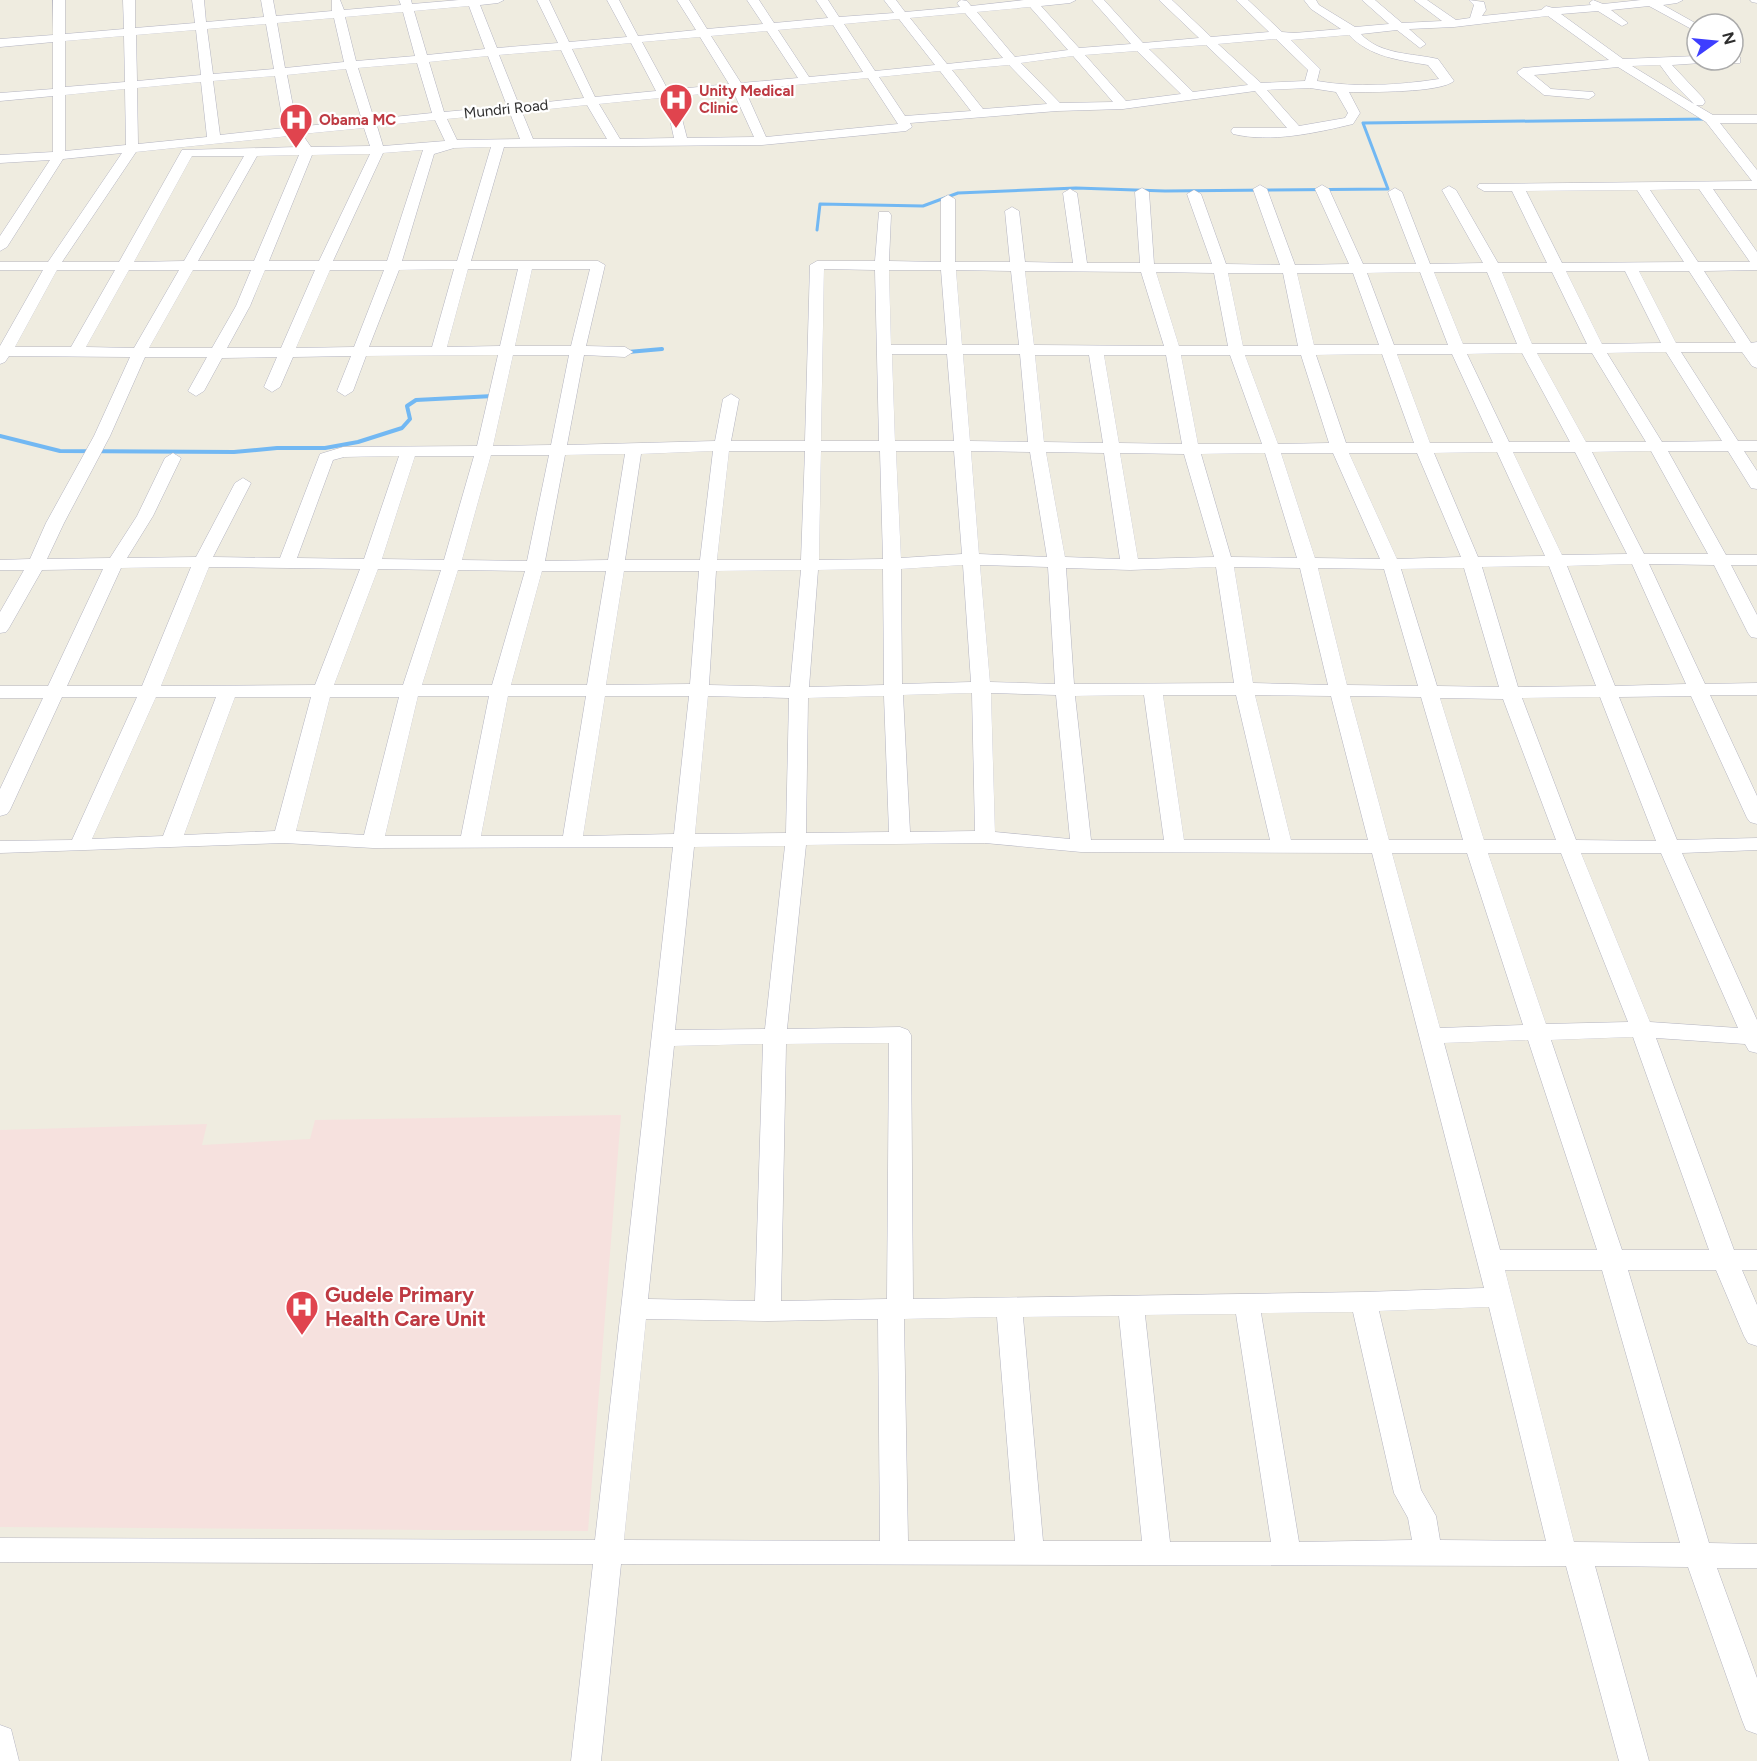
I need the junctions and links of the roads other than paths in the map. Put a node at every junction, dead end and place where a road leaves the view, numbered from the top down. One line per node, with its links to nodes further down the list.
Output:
1 (59, 0): 46 (street)
2 (129, 0): 43 (street)
3 (198, 0): 39 (street)
4 (267, 0): 33 (street)
5 (336, 0): 31 (street)
6 (498, 0): 24 (street)
7 (543, 0): 51 (street)
8 (614, 0): 47 (street)
9 (683, 0): 44 (street)
10 (753, 0): 41 (street)
11 (822, 0): 34 (street)
12 (890, 0): 32 (street)
13 (1070, 0): 25 (street)
14 (1098, 0): 52 (street)
15 (1165, 0): 48 (street)
16 (1242, 0): 45 (street)
17 (1310, 0): 42 (street)
18 (1368, 0): 40 (street)
19 (1420, 0): 38 (street)
20 (1475, 0): 35 (street)
21 (1534, 0): 30 (street)
22 (1590, 0): 29 (street)
23 (1677, 0): 26 (street, Mundri Road)
24 (473, 1): 27 (street); 54 (street)
25 (1032, 2): 28 (street); 53 (street)
26 (1649, 2): 29 (street, Mundri Road); 36 (street)
27 (406, 4): 31 (street); 55 (street)
28 (965, 4): 32 (street); 58 (street)
29 (1601, 8): 30 (street, Mundri Road); 37 (street)
30 (1550, 12): 35 (street, Mundri Road); 59 (street)
31 (339, 14): 33 (street); 60 (street)
32 (903, 15): 34 (street); 61 (street)
33 (271, 20): 39 (street); 62 (street)
34 (837, 20): 41 (street); 63 (street)
35 (1475, 20): 38 (street, Mundri Road)
36 (1685, 22)
37 (1622, 23)
38 (1454, 24): 40 (street, Mundri Road)
39 (201, 26): 43 (street); 64 (street)
40 (1398, 26): 42 (street, Mundri Road); 50 (street)
41 (770, 27): 44 (street); 65 (street)
42 (1351, 30): 45 (street, Mundri Road); 70 (street)
43 (130, 32): 46 (street); 67 (street)
44 (703, 33): 47 (street); 68 (street)
45 (1278, 35): 48 (street, Mundri Road); 66 (street)
46 (58, 38): 49 (street); 71 (street)
47 (636, 40): 51 (street); 72 (street)
48 (1213, 42): 52 (street, Mundri Road); 69 (street)
49 (0, 43)
50 (1420, 44)
51 (566, 46): 54 (street); 76 (street)
52 (1141, 48): 53 (street, Mundri Road); 75 (street)
53 (1078, 52): 58 (street, Mundri Road); 77 (street)
54 (491, 54): 55 (street); 79 (street)
55 (421, 60): 60 (street); 81 (street)
56 (1662, 60): 57 (street); 59 (street); 82 (street)
57 (1685, 60)
58 (1012, 61): 61 (street, Mundri Road); 78 (street)
59 (1619, 63): 73 (street); 82 (street)
60 (351, 66): 62 (street); 85 (street)
61 (944, 68): 63 (street, Mundri Road); 80 (street)
62 (280, 73): 64 (street); 87 (street)
63 (871, 74): 65 (street, Mundri Road); 84 (street)
64 (206, 80): 67 (street); 89 (street)
65 (805, 80): 68 (street, Mundri Road)
66 (1310, 84): 69 (street); 70 (street)
67 (132, 86): 71 (street); 97 (street)
68 (737, 87): 72 (street, Mundri Road); 92 (street)
69 (1258, 87): 75 (street); 86 (street)
70 (1341, 89): 86 (street)
71 (57, 92): 74 (street); 102 (street)
72 (663, 94): 76 (street, Mundri Road); 90 (street)
73 (1589, 95)
74 (0, 97)
75 (1191, 97): 77 (street)
76 (591, 101): 79 (street, Mundri Road); 91 (street)
77 (1123, 105): 78 (street)
78 (1057, 107): 80 (street)
79 (514, 108): 81 (street, Mundri Road); 95 (street)
80 (980, 114): 84 (street)
81 (439, 116): 85 (street, Mundri Road); 94 (street)
82 (1707, 117): 83 (street); 104 (street)
83 (1757, 119)
84 (903, 120): 92 (street)
85 (369, 123): 87 (street, Mundri Road); 98 (street)
86 (1295, 130): 88 (street)
87 (291, 131): 89 (street, Mundri Road); 100 (street)
88 (1237, 131)
89 (214, 139): 96 (street, Mundri Road)
90 (681, 140): 91 (street); 92 (street)
91 (615, 141): 95 (street)
92 (762, 141)
93 (499, 143): 94 (street); 95 (street); 121 (street)
94 (453, 144): 98 (street); 131 (street)
95 (528, 144)
96 (147, 146): 97 (street, Mundri Road); 101 (street)
97 (132, 148): 102 (street, Mundri Road); 129 (street)
98 (378, 150): 100 (street); 130 (street)
99 (253, 152): 100 (street); 101 (street); 125 (street)
100 (307, 152): 126 (street)
101 (187, 153): 124 (street)
102 (59, 156): 103 (street, Mundri Road); 120 (street)
103 (0, 159)
104 (1757, 179)
105 (1757, 184): 106 (street)
106 (1703, 185): 107 (street); 123 (street)
107 (1641, 186): 108 (street); 135 (street)
108 (1484, 188)
109 (1260, 189): 143 (street)
110 (1322, 189): 141 (street)
111 (1518, 189): 134 (street)
112 (1449, 190): 133 (street)
113 (1142, 192): 138 (street)
114 (1395, 192): 142 (street)
115 (1070, 193): 137 (street)
116 (1194, 194): 140 (street)
117 (948, 199): 127 (street)
118 (1012, 211): 136 (street)
119 (884, 215): 132 (street)
120 (0, 247)
121 (463, 264): 122 (street); 131 (street); 164 (street)
122 (526, 264): 152 (street); 160 (street)
123 (1757, 264): 135 (street)
124 (125, 265): 125 (street); 129 (street); 163 (street)
125 (189, 265): 126 (street); 157 (street)
126 (262, 265): 130 (street); 165 (street)
127 (948, 265): 132 (street); 136 (street); 146 (street)
128 (0, 266): 129 (street)
129 (53, 266): 166 (street)
130 (324, 266): 131 (street); 158 (street)
131 (393, 266): 159 (street)
132 (882, 266): 145 (street); 177 (street)
133 (1492, 266): 134 (street); 142 (street); 149 (street)
134 (1558, 266): 139 (street); 150 (street)
135 (1695, 266): 139 (street); 144 (street)
136 (1019, 267): 137 (street); 153 (street)
137 (1081, 267): 138 (street)
138 (1147, 267): 140 (street); 162 (street)
139 (1630, 267): 151 (street)
140 (1220, 268): 143 (street); 155 (street)
141 (1358, 268): 142 (street); 143 (street); 147 (street)
142 (1424, 268): 148 (street)
143 (1289, 269): 156 (street)
144 (1752, 347): 151 (street); 167 (street)
145 (884, 349): 146 (street); 178 (street)
146 (956, 349): 153 (street); 174 (street)
147 (1388, 349): 148 (street); 156 (street); 187 (street)
148 (1457, 349): 149 (street); 180 (street)
149 (1527, 349): 150 (street); 181 (street)
150 (1597, 349): 151 (street); 172 (street)
151 (1672, 349): 175 (street)
152 (579, 350): 160 (street); 161 (street); 185 (street)
153 (1026, 350): 154 (street); 182 (street)
154 (1096, 350): 162 (street); 183 (street)
155 (1236, 350): 156 (street); 162 (street); 179 (street)
156 (1306, 350): 184 (street)
157 (140, 351): 163 (street); 165 (street); 211 (street)
158 (288, 351): 159 (street); 165 (street); 168 (street)
159 (361, 351): 164 (street); 169 (street)
160 (505, 351): 164 (street); 188 (street)
161 (626, 351)
162 (1173, 351): 186 (street)
163 (76, 352): 166 (street)
164 (438, 352)
165 (217, 353): 170 (street)
166 (2, 354)
167 (1757, 363)
168 (272, 387)
169 (345, 391)
170 (195, 392)
171 (731, 399): 173 (street)
172 (1656, 445): 175 (street); 181 (street); 196 (street)
173 (721, 446): 177 (street); 189 (street); 205 (street)
174 (963, 446): 178 (street); 182 (street); 194 (street)
175 (1734, 446): 176 (street); 193 (street)
176 (1757, 446)
177 (812, 447): 178 (street); 214 (street)
178 (887, 447): 208 (street)
179 (1271, 447): 184 (street); 186 (street); 198 (street)
180 (1503, 447): 181 (street); 187 (street); 200 (street)
181 (1581, 447): 195 (street)
182 (1037, 448): 183 (street); 206 (street)
183 (1111, 448): 186 (street); 215 (street)
184 (1339, 448): 187 (street); 209 (street)
185 (559, 449): 188 (street); 189 (street); 216 (street)
186 (1191, 449): 204 (street)
187 (1424, 449): 199 (street)
188 (484, 450): 190 (street); 207 (street)
189 (634, 450): 213 (street)
190 (409, 451): 202 (street); 203 (street)
191 (173, 458): 212 (street)
192 (243, 483): 201 (street)
193 (1757, 484)
194 (972, 559): 206 (street); 208 (street); 219 (street)
195 (1638, 559): 196 (street); 200 (street); 237 (street)
196 (1720, 560): 197 (street); 218 (street)
197 (1757, 560)
198 (1307, 561): 204 (street); 209 (street); 230 (street)
199 (1471, 561): 200 (street); 209 (street); 239 (street)
200 (1556, 561): 236 (street)
201 (202, 562): 202 (street); 212 (street); 226 (street)
202 (287, 562): 203 (street)
203 (372, 562): 207 (street); 228 (street)
204 (1224, 562): 215 (street); 221 (street)
205 (707, 563): 213 (street); 214 (street); 223 (street)
206 (1057, 563): 215 (street); 224 (street)
207 (452, 564): 216 (street); 233 (street)
208 (892, 564): 214 (street); 220 (street)
209 (1391, 564): 235 (street)
210 (0, 565): 211 (street)
211 (36, 565): 212 (street); 217 (street)
212 (114, 565): 232 (street)
213 (617, 565): 216 (street); 234 (street)
214 (810, 565): 238 (street)
215 (1130, 565)
216 (535, 566): 229 (street)
217 (0, 628)
218 (1757, 633)
219 (981, 687): 220 (street); 224 (street); 243 (street)
220 (893, 689): 238 (street); 244 (street)
221 (1244, 689): 225 (street); 230 (street); 255 (street)
222 (1757, 689): 237 (street)
223 (699, 690): 234 (street); 238 (street); 245 (street)
224 (1065, 690): 225 (street); 253 (street)
225 (1153, 690): 254 (street)
226 (149, 691): 227 (street); 232 (street); 252 (street)
227 (228, 691): 228 (street); 247 (street)
228 (322, 691): 233 (street); 242 (street)
229 (500, 691): 233 (street); 234 (street); 248 (street)
230 (1339, 691): 235 (street); 256 (street)
231 (0, 692): 232 (street)
232 (56, 692): 240 (street)
233 (410, 692): 249 (street)
234 (595, 692): 250 (street)
235 (1428, 692): 239 (street); 257 (street)
236 (1607, 692): 237 (street); 239 (street); 260 (street)
237 (1697, 692): 241 (street)
238 (799, 693): 246 (street)
239 (1510, 693): 258 (street)
240 (0, 810)
241 (1757, 818)
242 (284, 837): 247 (street); 249 (street)
243 (985, 837): 244 (street); 253 (street)
244 (900, 838): 246 (street)
245 (684, 840): 246 (street); 250 (street); 265 (street)
246 (796, 840): 264 (street)
247 (171, 841): 252 (street)
248 (470, 841): 249 (street); 250 (street)
249 (373, 842)
250 (572, 842)
251 (1757, 844): 260 (street)
252 (79, 846): 259 (street)
253 (1081, 846): 254 (street)
254 (1175, 846): 255 (street)
255 (1282, 846): 256 (street)
256 (1380, 846): 257 (street); 263 (street)
257 (1475, 846): 258 (street); 262 (street)
258 (1568, 846): 260 (street); 261 (street)
259 (0, 847)
260 (1669, 847): 266 (street)
261 (1642, 1029): 262 (street); 266 (street); 269 (street)
262 (1537, 1031): 263 (street); 267 (street)
263 (1430, 1036): 268 (street)
264 (775, 1037): 265 (street); 277 (street); 278 (street)
265 (663, 1038): 276 (street)
266 (1756, 1040)
267 (1612, 1259): 268 (street); 269 (street); 288 (street)
268 (1490, 1260): 271 (street)
269 (1725, 1260): 270 (street); 279 (street)
270 (1757, 1260)
271 (1499, 1297): 272 (street); 286 (street)
272 (1364, 1302): 273 (street); 282 (street)
273 (1247, 1304): 274 (street); 287 (street)
274 (1131, 1305): 275 (street); 285 (street)
275 (1009, 1308): 277 (street); 284 (street)
276 (635, 1309): 278 (street); 281 (street)
277 (896, 1309): 278 (street); 283 (street)
278 (768, 1311)
279 (1757, 1336)
280 (0, 1550): 281 (street)
281 (609, 1552): 283 (street); 293 (street)
282 (1428, 1552): 286 (street); 287 (street)
283 (894, 1553): 284 (street)
284 (1030, 1553): 285 (street)
285 (1157, 1553): 287 (street)
286 (1570, 1553): 288 (street); 294 (street)
287 (1287, 1554)
288 (1698, 1555): 289 (street); 290 (street)
289 (1757, 1556)
290 (1757, 1720)
291 (0, 1739): 292 (street)
292 (4, 1761)
293 (586, 1761)
294 (1634, 1761)

